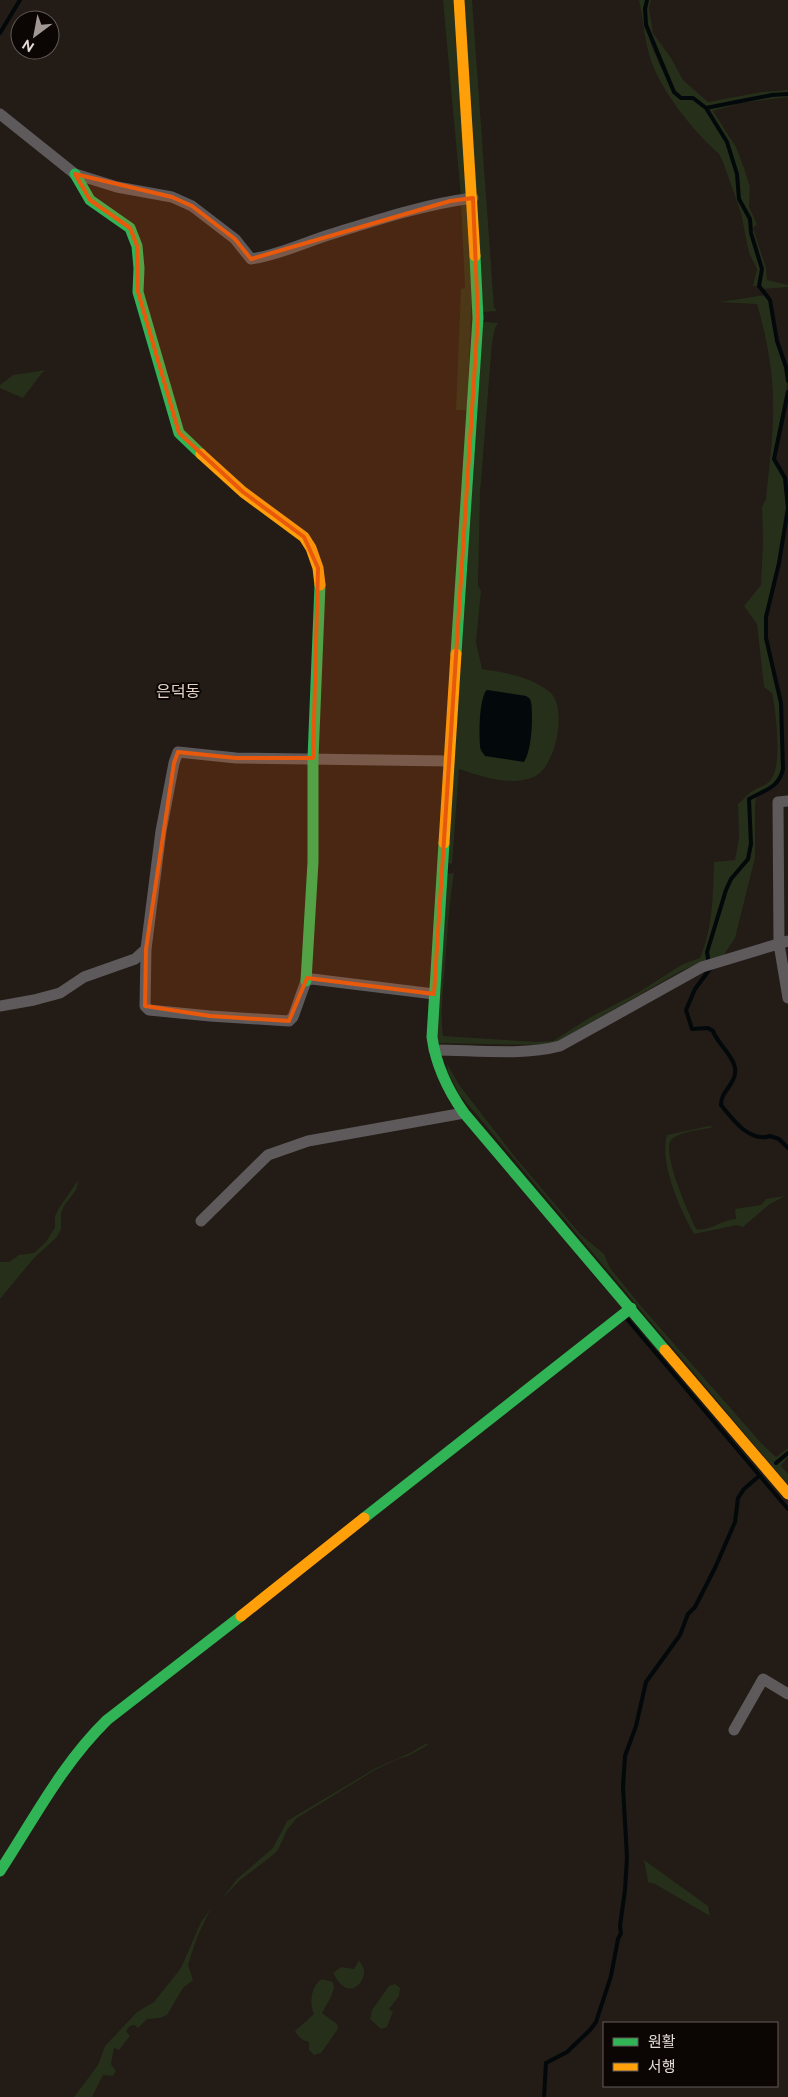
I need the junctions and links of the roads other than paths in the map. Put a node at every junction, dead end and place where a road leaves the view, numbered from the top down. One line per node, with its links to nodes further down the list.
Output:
1 (459, 0): 4 (street)
2 (0, 114): 3 (street)
3 (75, 174): 4 (street); 5 (street)
4 (472, 198): 6 (street)
5 (313, 758): 6 (street); 9 (street); 10 (street)
6 (449, 761): 11 (street)
7 (788, 801): 8 (street)
8 (784, 942): 12 (street); 14 (street)
9 (146, 949): 10 (street); 13 (street)
10 (306, 981): 11 (street)
11 (434, 994): 14 (street)
12 (788, 998)
13 (0, 1006)
14 (434, 1050): 15 (street)
15 (464, 1113): 16 (street); 17 (street)
16 (201, 1221)
17 (631, 1308): 18 (street); 21 (street)
18 (788, 1494)
19 (788, 1694): 20 (street)
20 (734, 1730)
21 (0, 1871)

